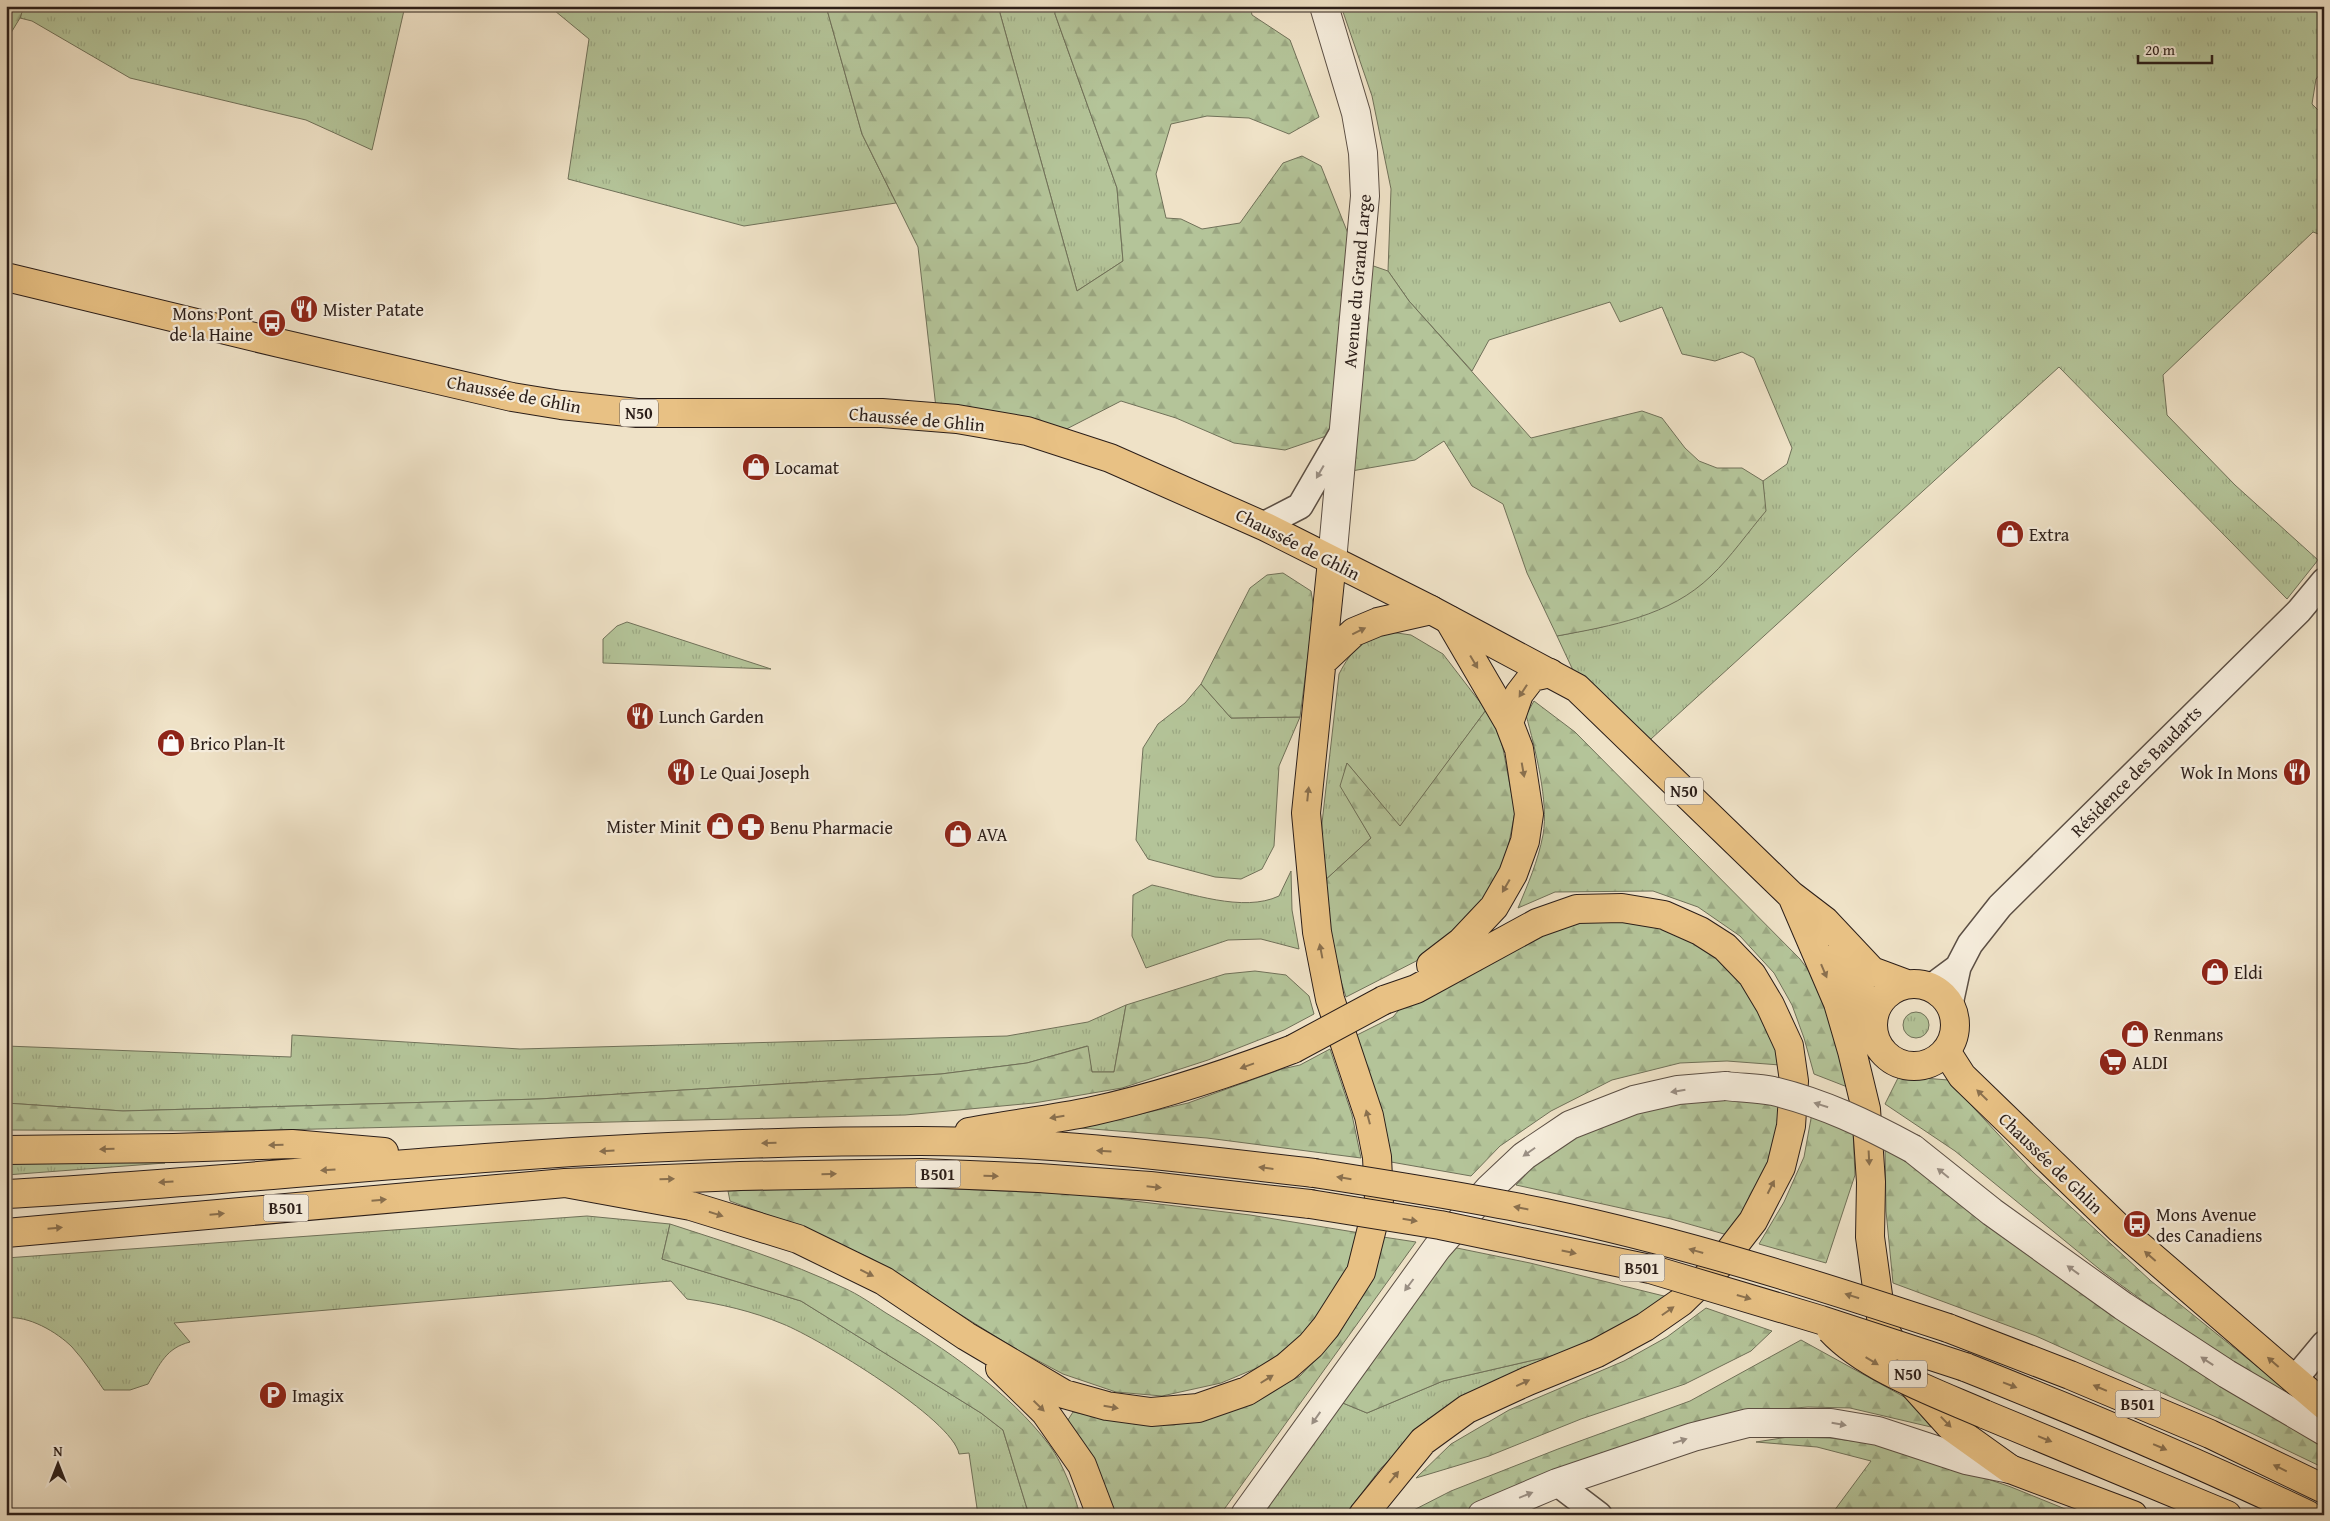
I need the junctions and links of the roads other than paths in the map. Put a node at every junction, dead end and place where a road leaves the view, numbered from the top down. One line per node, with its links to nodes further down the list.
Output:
1 (1324, 6): 3 (street, Avenue du Grand Large)
2 (6, 277): 4 (main road, Chaussée de Ghlin / N50)
3 (1344, 430): 4 (street, one-way to 4); 5 (street, Avenue du Grand Large)
4 (1266, 527): 5 (main road, Chaussée de Ghlin / N50)
5 (1332, 561): 7 (main road, Chaussée de Ghlin / N50); 8 (main road)
6 (2324, 581): 12 (street, Résidence des Baudarts)
7 (1440, 615): 8 (main road, one-way to 7); 9 (main road, Chaussée de Ghlin / N50); 10 (main road, one-way to 10)
8 (1322, 662): 24 (main road, one-way to 8)
9 (1550, 673): 10 (main road, one-way to 10); 11 (main road, Chaussée de Ghlin / N50)
10 (1510, 723): 13 (main road, one-way to 13)
11 (1791, 894): 12 (main road, Chaussée de Ghlin); 14 (main road, Chaussée de Ghlin / N50); 16 (main road, one-way to 16)
12 (1929, 992): 14 (main road); 15 (main road)
13 (1384, 1000): 17 (main road, one-way to 17, bridge); 34 (main road, one-way to 13)
14 (1878, 1041): 15 (main road); 16 (main road)
15 (1946, 1051): 26 (main road, Chaussée de Ghlin, one-way to 15)
16 (1866, 1109): 29 (main road, N50, one-way to 29)
17 (923, 1141): 19 (main road, B501, one-way to 19); 31 (main road, B501, one-way to 17, bridge)
18 (6, 1150): 19 (main road, one-way to 18)
19 (464, 1159): 21 (main road, B501, one-way to 21)
20 (566, 1183): 22 (main road, B501, one-way to 20); 23 (main road, B501, one-way to 23, bridge); 24 (main road, one-way to 24)
21 (6, 1194)
22 (6, 1233)
23 (1821, 1320): 38 (main road, one-way to 38, bridge); 39 (main road, B501, one-way to 39, bridge)
24 (966, 1336): 32 (main road, one-way to 32)
25 (2324, 1344): 26 (street)
26 (2294, 1380): 27 (main road, Chaussée de Ghlin)
27 (2324, 1404)
28 (2324, 1432): 33 (street, one-way to 33, bridge)
29 (2010, 1469): 30 (street, one-way to 29); 37 (main road, N50)
30 (1556, 1483): 35 (street, one-way to 30); 36 (street)
31 (2324, 1489)
32 (1101, 1515)
33 (1245, 1515)
34 (1363, 1515)
35 (1482, 1515)
36 (1599, 1515)
37 (2133, 1515)
38 (2227, 1515)
39 (2308, 1515)

